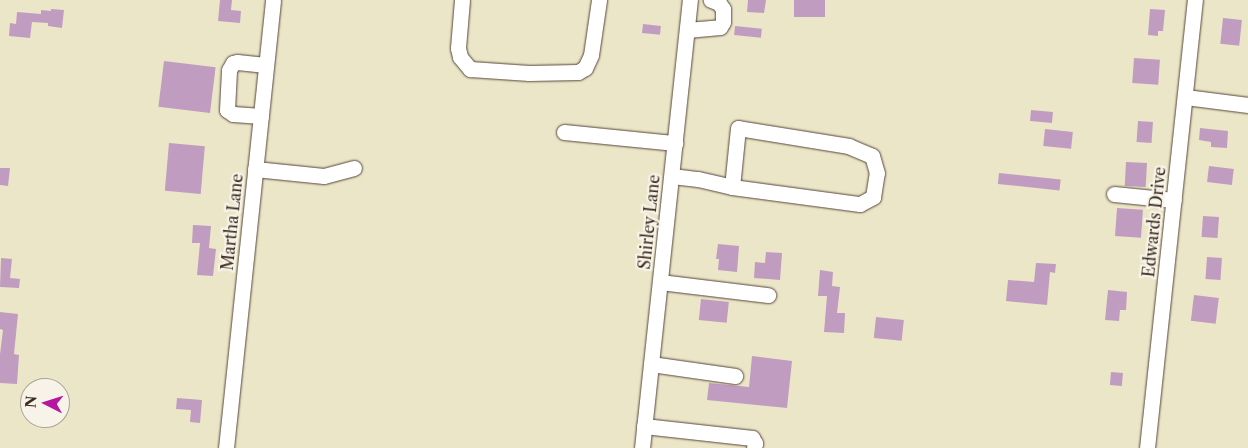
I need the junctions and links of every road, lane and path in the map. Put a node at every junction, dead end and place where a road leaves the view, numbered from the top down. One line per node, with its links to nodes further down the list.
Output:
1 (273, 0): 8 (street, Martha Lane)
2 (462, 0): 3 (street)
3 (600, 0)
4 (690, 0): 7 (street, Shirley Lane)
5 (711, 0): 7 (street)
6 (1195, 0): 9 (street, Edwards Drive)
7 (687, 30): 13 (street, Shirley Lane)
8 (266, 65): 11 (street, Martha Lane); 11 (street)
9 (1185, 97): 10 (street); 19 (street, Edwards Drive)
10 (1248, 105)
11 (261, 116): 15 (street, Martha Lane)
12 (564, 132): 13 (street)
13 (675, 143): 16 (street, Shirley Lane)
14 (354, 168): 15 (street)
15 (255, 169): 25 (street, Martha Lane)
16 (672, 176): 17 (street); 20 (street, Shirley Lane)
17 (732, 187): 17 (street)
18 (1114, 194): 19 (street)
19 (1174, 200): 28 (street, Edwards Drive)
20 (660, 282): 21 (street); 22 (street, Shirley Lane)
21 (768, 295)
22 (651, 364): 23 (street); 24 (street, Shirley Lane)
23 (736, 376)
24 (644, 426): 26 (street, Shirley Lane); 27 (street)
25 (226, 448)
26 (642, 448)
27 (754, 448)
28 (1147, 448)

